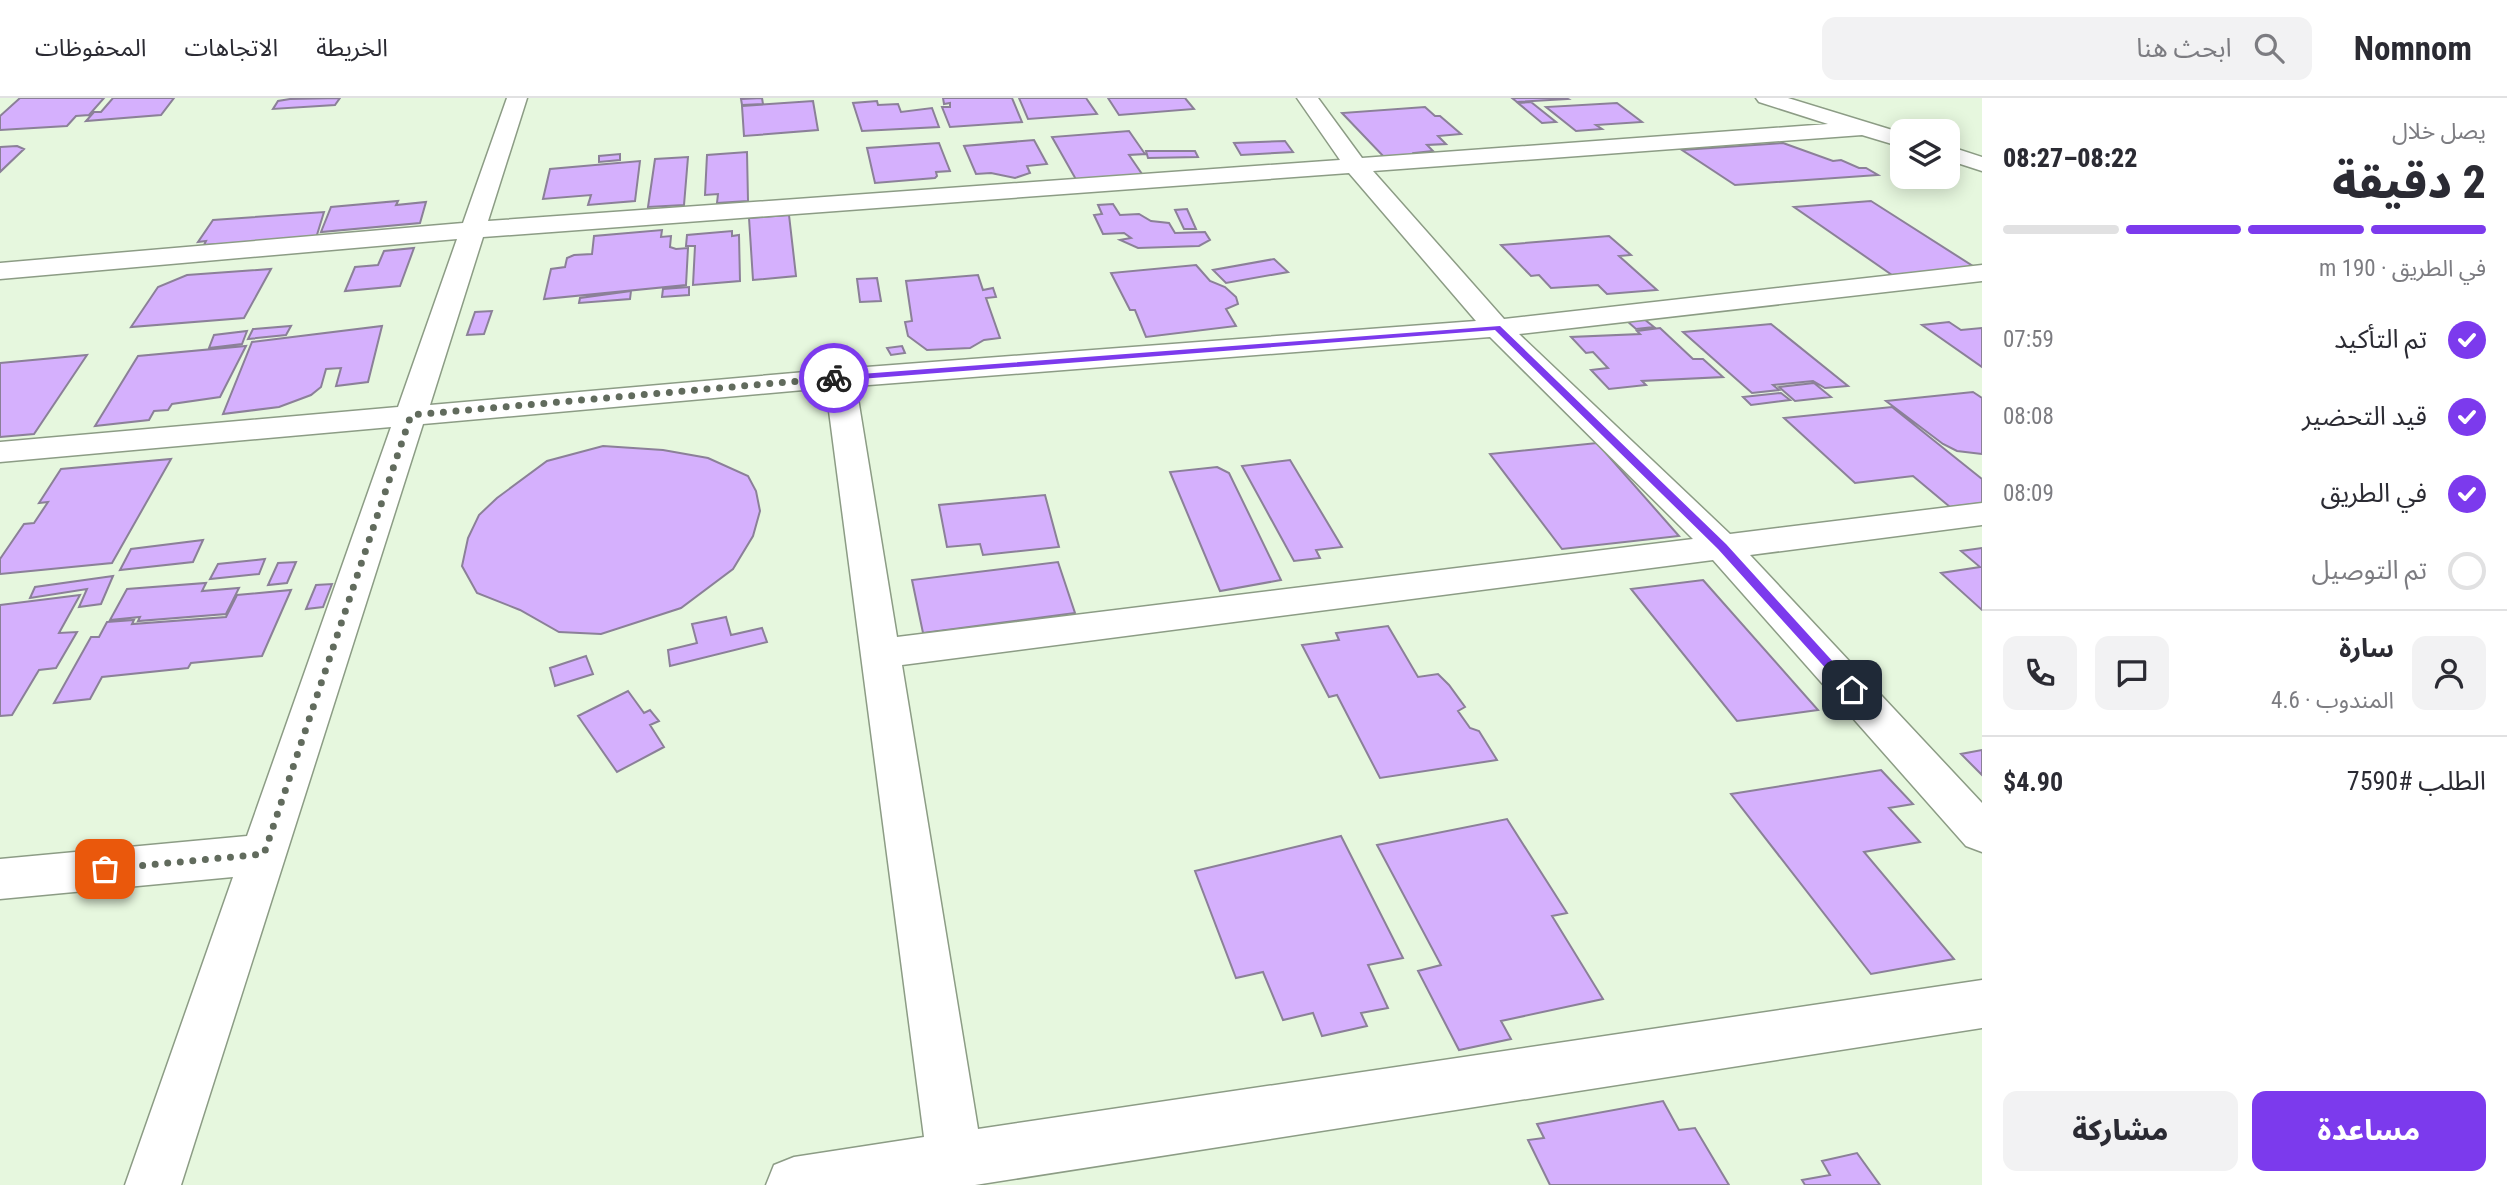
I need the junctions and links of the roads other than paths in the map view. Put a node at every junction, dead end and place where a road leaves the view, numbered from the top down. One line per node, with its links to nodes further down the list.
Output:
1 (517, 98): 9 (street)
2 (1307, 98): 8 (street)
3 (1766, 98): 4 (street)
4 (1863, 128): 5 (street); 8 (street)
5 (1890, 136)
6 (1960, 157): 7 (street)
7 (1982, 164)
8 (1357, 167): 9 (street); 12 (street)
9 (472, 230): 10 (street); 14 (street)
10 (0, 271)
11 (1982, 273): 12 (street)
12 (1497, 328): 13 (street); 17 (street)
13 (840, 378): 14 (street); 18 (street)
14 (411, 415): 15 (street); 20 (street)
15 (0, 452)
16 (1982, 514): 17 (street)
17 (1722, 547): 18 (street); 19 (street)
18 (882, 653): 23 (street)
19 (1982, 833)
20 (264, 854): 21 (street); 24 (street)
21 (0, 879)
22 (1982, 1004): 23 (street)
23 (955, 1161): 25 (street)
24 (153, 1185)
25 (794, 1185)

